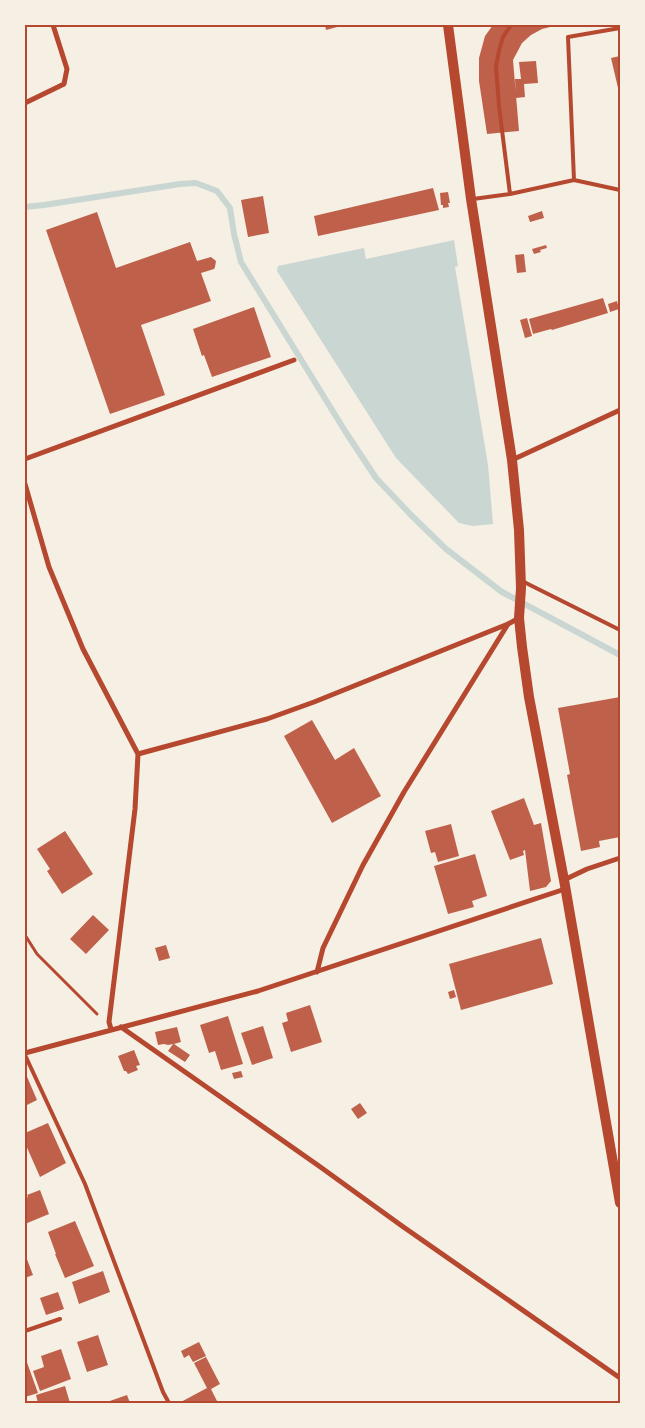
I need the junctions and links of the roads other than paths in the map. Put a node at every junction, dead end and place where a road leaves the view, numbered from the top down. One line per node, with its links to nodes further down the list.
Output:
1 (53, 25): 5 (street)
2 (448, 25): 9 (main road)
3 (511, 25): 8 (lane)
4 (620, 28): 6 (lane)
5 (25, 103)
6 (574, 180): 7 (lane); 8 (lane)
7 (620, 190)
8 (510, 194): 9 (lane)
9 (471, 199): 13 (main road)
10 (294, 360): 12 (street)
11 (620, 410): 13 (street)
12 (25, 459)
13 (512, 460): 15 (main road)
14 (25, 484): 19 (street)
15 (520, 584): 16 (main road); 18 (lane)
16 (519, 618): 17 (street); 21 (main road)
17 (508, 624): 19 (street); 22 (street)
18 (620, 630)
19 (138, 754): 24 (street)
20 (620, 858): 21 (street)
21 (565, 885): 22 (street); 26 (main road)
22 (318, 972): 23 (street)
23 (121, 1027): 24 (street); 29 (street)
24 (111, 1030): 25 (street)
25 (25, 1054): 30 (lane)
26 (620, 1203)
27 (60, 1319): 28 (lane)
28 (25, 1331)
29 (620, 1378)
30 (169, 1403)

